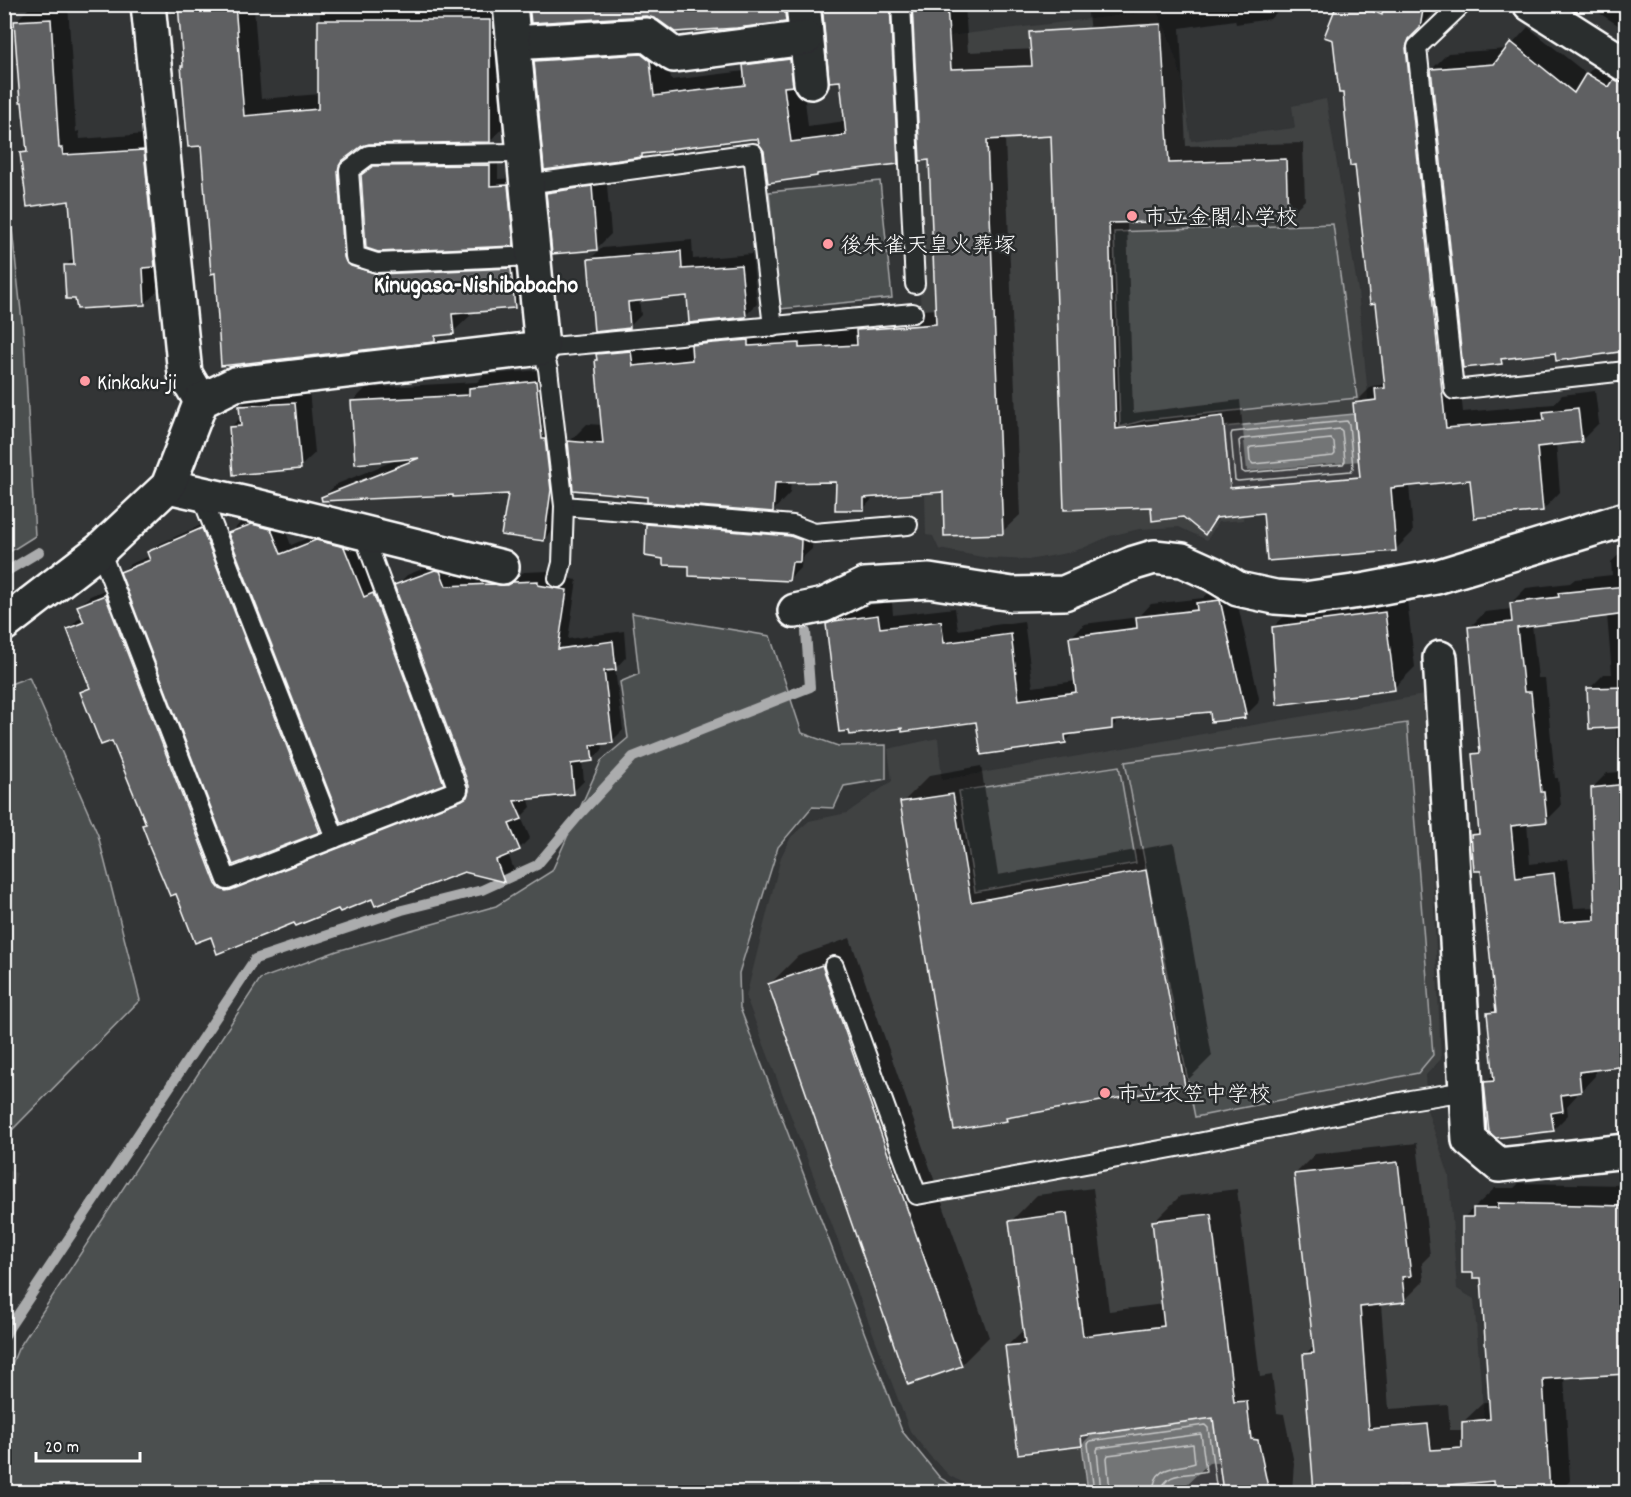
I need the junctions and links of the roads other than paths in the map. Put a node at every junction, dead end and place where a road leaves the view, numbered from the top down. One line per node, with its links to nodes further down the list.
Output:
1 (148, 4): 18 (street)
2 (510, 4): 8 (street)
3 (803, 4): 7 (street)
4 (901, 4): 13 (lane)
5 (1462, 4): 17 (lane)
6 (1530, 4): 9 (street)
7 (806, 38): 8 (street); 10 (street)
8 (513, 43): 11 (street)
9 (1626, 64)
10 (811, 82)
11 (525, 168): 12 (street); 12 (lane); 15 (lane)
12 (533, 256): 16 (street)
13 (915, 284)
14 (914, 313): 15 (lane)
15 (773, 327): 16 (lane)
16 (542, 348): 18 (street); 21 (lane)
17 (1626, 371)
18 (201, 401): 19 (street)
19 (168, 486): 20 (street); 25 (street)
20 (201, 495): 24 (street); 31 (lane)
21 (564, 506): 23 (lane); 27 (lane)
22 (1626, 519): 28 (street)
23 (908, 525)
24 (363, 533): 26 (street); 31 (lane)
25 (100, 550): 29 (street); 31 (lane)
26 (502, 567)
27 (558, 578)
28 (795, 611)
29 (4, 624)
30 (1440, 658): 33 (street)
31 (335, 838)
32 (834, 966): 33 (lane)
33 (1466, 1091): 34 (street)
34 (1626, 1151)

